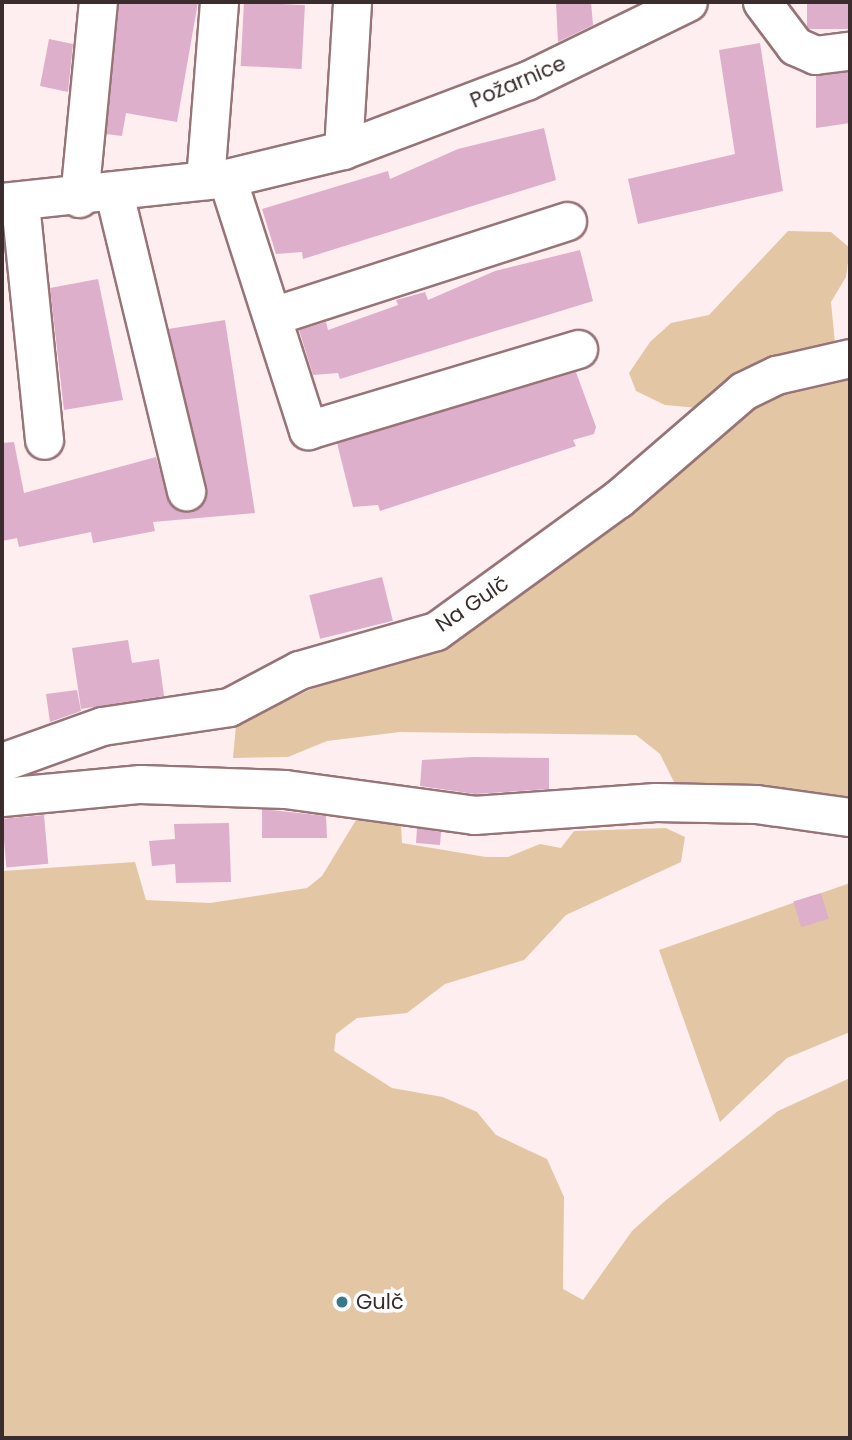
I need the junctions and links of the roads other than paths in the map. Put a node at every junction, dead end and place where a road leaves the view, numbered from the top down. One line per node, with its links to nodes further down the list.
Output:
1 (98, 2): 9 (street)
2 (219, 2): 8 (street)
3 (352, 2): 7 (street)
4 (688, 2): 7 (street, Požarnice)
5 (762, 2): 6 (street)
6 (850, 51)
7 (343, 149): 8 (street, Požarnice)
8 (216, 179): 9 (street, Požarnice); 12 (street)
9 (97, 195): 10 (street, Požarnice); 16 (street)
10 (11, 202): 15 (street)
11 (567, 220): 12 (street)
12 (272, 316): 13 (street)
13 (578, 349)
14 (850, 358): 17 (street, Na Gulč)
15 (44, 440)
16 (186, 491)
17 (2, 762)
18 (2, 796): 19 (street)
19 (850, 817)

